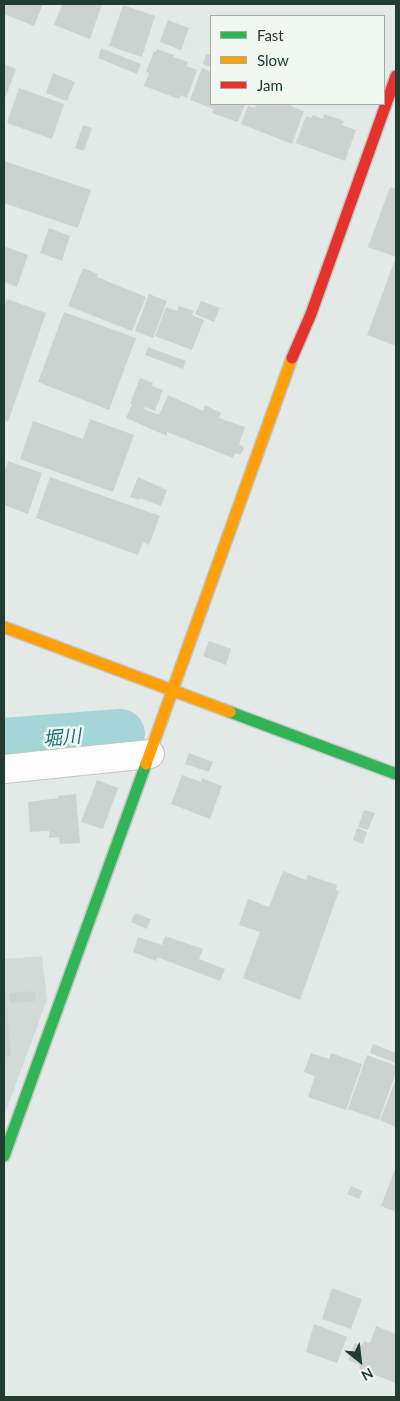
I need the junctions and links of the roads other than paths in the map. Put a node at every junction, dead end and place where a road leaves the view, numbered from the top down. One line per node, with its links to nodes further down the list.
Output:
1 (396, 76): 3 (street)
2 (4, 627): 3 (street)
3 (172, 690): 4 (street); 6 (street)
4 (150, 754): 5 (street); 7 (street)
5 (4, 769)
6 (396, 774)
7 (4, 1156)

